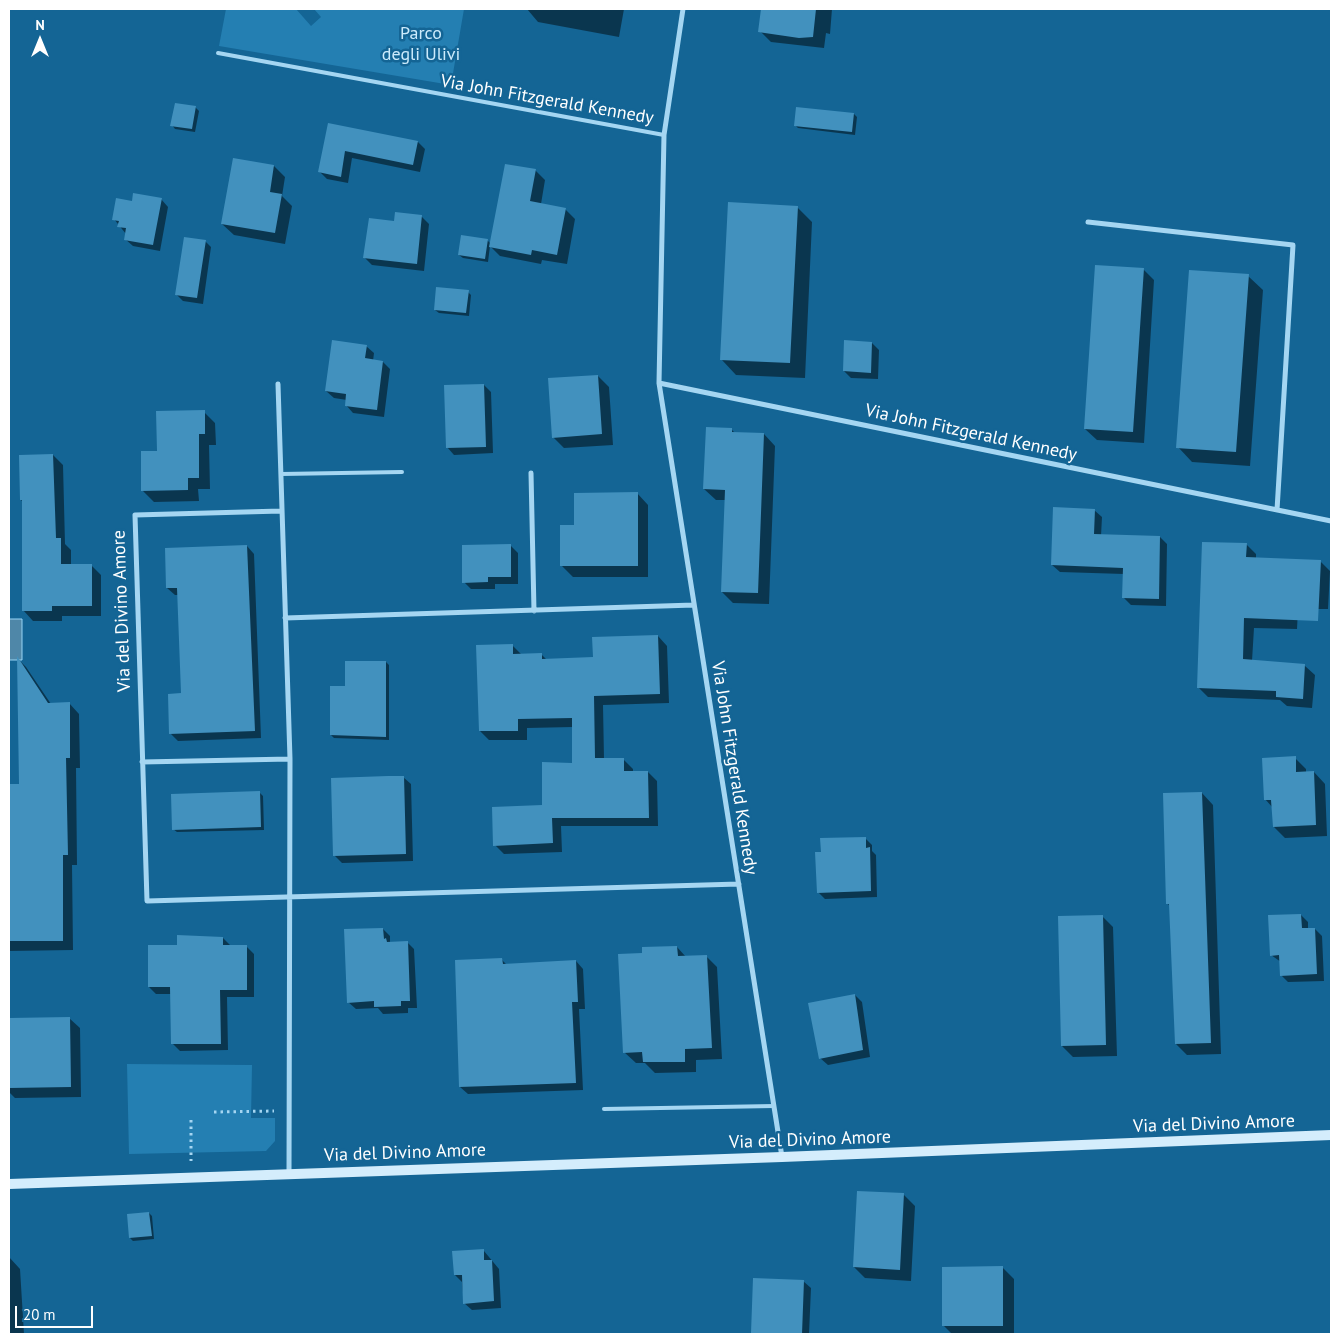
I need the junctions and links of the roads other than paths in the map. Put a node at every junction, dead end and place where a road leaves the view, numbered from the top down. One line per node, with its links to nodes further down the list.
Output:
1 (683, 9): 3 (street, Via John Fitzgerald Kennedy)
2 (218, 53): 3 (lane, Via John Fitzgerald Kennedy)
3 (664, 135): 5 (street, Via John Fitzgerald Kennedy)
4 (1088, 222): 10 (street)
5 (659, 383): 10 (street, Via John Fitzgerald Kennedy); 13 (street, Via John Fitzgerald Kennedy)
6 (278, 384): 9 (street)
7 (402, 472): 9 (lane)
8 (531, 473): 14 (street)
9 (281, 474): 11 (street)
10 (1277, 510): 12 (street, Via John Fitzgerald Kennedy)
11 (281, 511): 15 (street); 17 (street, Via del Divino Amore)
12 (1331, 521)
13 (694, 605): 14 (street); 18 (street, Via John Fitzgerald Kennedy)
14 (534, 610): 15 (street)
15 (285, 618): 16 (street)
16 (290, 759): 17 (street); 19 (street)
17 (142, 762): 19 (street, Via del Divino Amore)
18 (739, 884): 19 (street, Via del Divino Amore); 20 (street, Via John Fitzgerald Kennedy)
19 (289, 897): 24 (street)
20 (774, 1106): 21 (lane); 23 (street, Via John Fitzgerald Kennedy)
21 (604, 1109)
22 (1331, 1135): 23 (main road, Via del Divino Amore)
23 (782, 1157): 24 (main road, Via del Divino Amore)
24 (289, 1173): 25 (main road, Via del Divino Amore)
25 (9, 1184)

